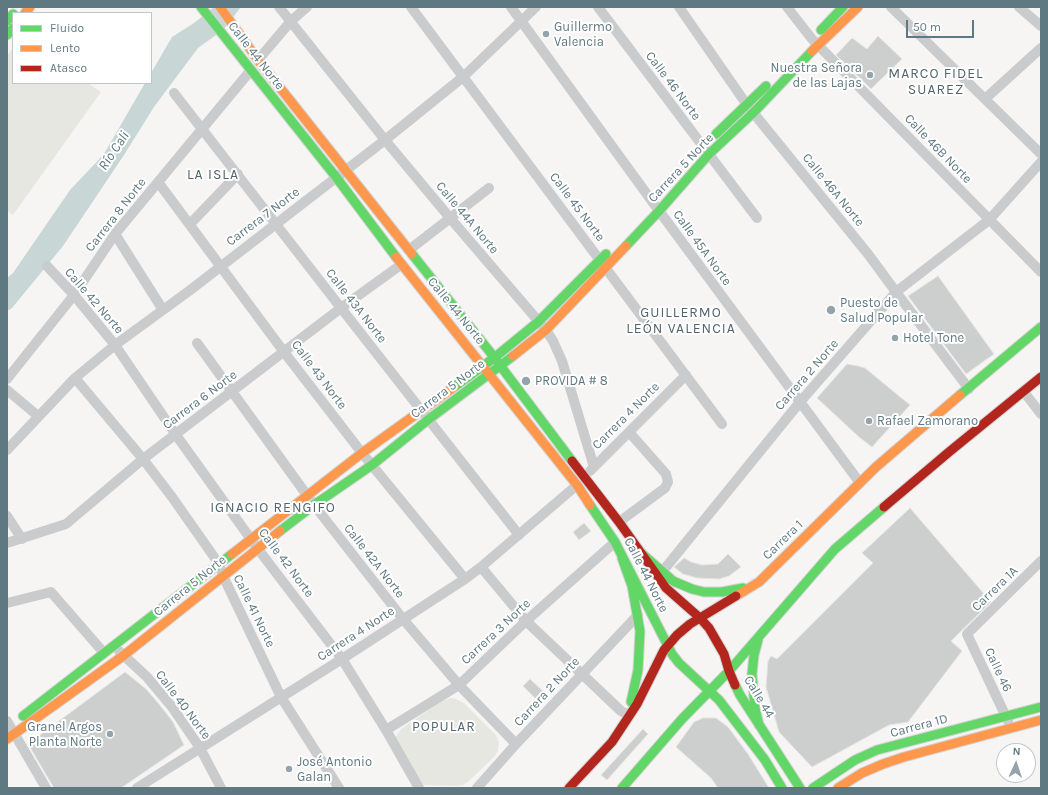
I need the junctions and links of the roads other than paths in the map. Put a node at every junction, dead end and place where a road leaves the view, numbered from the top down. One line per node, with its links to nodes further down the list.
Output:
1 (201, 7): 21 (main road, Calle 44 Norte)
2 (220, 7): 20 (main road, Calle 44 Norte)
3 (279, 7): 16 (street, Calle 44A Norte)
4 (307, 7): 16 (street)
5 (411, 7): 22 (street, Calle 45 Norte)
6 (511, 7): 15 (street, Calle 45A Norte)
7 (536, 7): 15 (street, Carrera 7 Norte)
8 (598, 7): 28 (street, Calle 46 Norte)
9 (679, 7): 25 (street, Calle 46A Norte)
10 (787, 7): 18 (street, Calle 46B Norte)
11 (843, 7): 18 (main road, Carrera 5 Norte)
12 (858, 7): 18 (main road, Carrera 5 Norte)
13 (891, 7): 24 (street)
14 (1019, 7): 17 (street)
15 (521, 20): 22 (street, Carrera 7 Norte); 36 (street, Calle 45A Norte)
16 (291, 21): 20 (street); 27 (street, Calle 44A Norte)
17 (1041, 26)
18 (815, 42): 25 (main road, Carrera 5 Norte); 39 (street, Calle 46B Norte)
19 (1041, 48): 24 (street)
20 (258, 60): 31 (main road, Calle 44 Norte)
21 (251, 70): 26 (street, Carrera 8 Norte); 33 (main road, Calle 44 Norte)
22 (463, 76): 27 (street, Carrera 7 Norte); 46 (street, Calle 45 Norte)
23 (174, 93): 26 (street, Calle 43A Norte)
24 (985, 99): 29 (street)
25 (750, 108): 28 (main road, Carrera 5 Norte); 51 (street, Calle 46A Norte)
26 (202, 129): 32 (street, Calle 43A Norte); 34 (street, Carrera 8 Norte)
27 (385, 140): 31 (street, Carrera 7 Norte); 37 (street, Calle 44A Norte)
28 (706, 151): 36 (main road, Carrera 5 Norte); 38 (street, Calle 46 Norte)
29 (1041, 154)
30 (1041, 162): 39 (street, Carrera 2 Norte)
31 (346, 170): 33 (street, Carrera 7 Norte); 45 (main road, Calle 44 Norte)
32 (238, 174): 40 (street, Calle 43A Norte); 41 (street)
33 (336, 177): 40 (street, Carrera 7 Norte); 47 (main road, Calle 44 Norte)
34 (158, 182): 41 (street, Calle 43 Norte); 43 (street, Carrera 8 Norte)
35 (489, 188): 37 (street)
36 (656, 208): 42 (main road, Carrera 5 Norte); 46 (main road, Carrera 5 Norte); 73 (street, Calle 45A Norte)
37 (450, 218): 45 (street); 55 (street, Calle 44A Norte)
38 (757, 218)
39 (989, 220): 50 (street, Calle 46B Norte); 51 (street, Carrera 2 Norte)
40 (276, 223): 49 (street, Carrera 7 Norte); 53 (street, Calle 43A Norte)
41 (190, 224): 49 (street, Calle 43 Norte)
42 (630, 228)
43 (115, 234): 52 (street, Carrera 8 Norte); 54 (street)
44 (610, 249): 46 (main road, Carrera 5 Norte)
45 (409, 250): 61 (main road, Calle 44 Norte)
46 (603, 263): 55 (main road, Carrera 5 Norte); 57 (main road, Carrera 5 Norte); 65 (street, Calle 45 Norte)
47 (402, 264): 53 (street, Carrera 6 Norte); 62 (main road, Calle 44 Norte)
48 (47, 266): 52 (street, Calle 42 Norte)
49 (221, 266): 54 (street, Carrera 7 Norte); 60 (street, Calle 43 Norte)
50 (1041, 272)
51 (896, 292): 69 (street, Calle 46A Norte); 73 (street, Carrera 2 Norte)
52 (74, 295): 59 (street, Calle 42 Norte); 68 (street, Carrera 8 Norte)
53 (341, 308): 60 (street, Carrera 6 Norte); 74 (street, Calle 43A Norte)
54 (164, 310): 59 (street, Carrera 7 Norte)
55 (538, 322): 57 (street, Calle 44A Norte); 61 (main road, Carrera 5 Norte)
56 (1041, 327): 69 (main road, Carrera 1)
57 (546, 330): 63 (main road, Carrera 5 Norte); 85 (street, Calle 44A Norte)
58 (197, 344): 71 (street, Calle 42A Norte)
59 (115, 345): 67 (street, Carrera 7 Norte); 80 (street, Calle 42 Norte)
60 (284, 352): 71 (street, Carrera 6 Norte); 82 (street, Calle 43 Norte)
61 (494, 358): 62 (main road, Carrera 5 Norte); 63 (main road, Calle 44 Norte)
62 (483, 366): 64 (main road, Calle 44 Norte); 74 (main road, Carrera 5 Norte)
63 (500, 366): 64 (main road, Carrera 5 Norte); 86 (main road, Calle 44 Norte)
64 (490, 374): 77 (main road, Carrera 5 Norte); 88 (main road, Calle 44 Norte)
65 (686, 375): 78 (street, Calle 45 Norte); 79 (street, Carrera 4 Norte)
66 (1041, 377): 72 (main road)
67 (75, 378): 76 (street, Carrera 7 Norte); 83 (street, Calle 41 Norte)
68 (7, 379)
69 (968, 389): 87 (main road, Carrera 1)
70 (7, 390): 76 (street)
71 (232, 392): 80 (street, Carrera 6 Norte); 89 (street, Calle 42A Norte)
72 (1024, 392): 75 (street); 114 (main road)
73 (800, 402): 87 (street, Calle 45A Norte); 104 (street, Carrera 2 Norte)
74 (422, 410): 77 (street, Calle 43A Norte); 82 (main road, Carrera 5 Norte)
75 (1041, 414)
76 (38, 416): 81 (street, Carrera 7 Norte)
77 (429, 419): 84 (main road, Carrera 5 Norte); 93 (street, Calle 43A Norte)
78 (722, 424)
79 (628, 432): 85 (street, Carrera 4 Norte); 92 (street)
80 (176, 435): 83 (street, Carrera 6 Norte); 95 (street, Calle 42 Norte)
81 (7, 450)
82 (362, 453): 84 (street, Calle 43 Norte); 89 (main road, Carrera 5 Norte)
83 (143, 460): 94 (street, Carrera 6 Norte); 102 (street, Calle 41 Norte)
84 (372, 465): 90 (main road, Carrera 5 Norte); 106 (street, Calle 43 Norte)
85 (594, 466): 86 (street, Carrera 4 Norte)
86 (584, 476): 92 (main road, Calle 44 Norte)
87 (860, 483): 107 (main road, Carrera 1)
88 (576, 485): 93 (street, Carrera 4 Norte); 96 (main road, Calle 44 Norte)
89 (307, 497): 90 (street, Calle 42A Norte); 95 (main road, Carrera 5 Norte)
90 (314, 505): 98 (main road, Carrera 5 Norte); 111 (street, Calle 42A Norte)
91 (7, 516): 94 (street)
92 (619, 522): 99 (main road, Calle 44 Norte)
93 (519, 534): 103 (street, Carrera 4 Norte)
94 (22, 539): 97 (street, Carrera 6 Norte)
95 (251, 539): 98 (street, Calle 42 Norte); 102 (main road, Carrera 5 Norte)
96 (615, 542): 100 (main road, Calle 44 Norte); 112 (street, Carrera 3 Norte)
97 (7, 543)
98 (258, 549): 105 (main road, Carrera 5 Norte); 119 (street, Calle 42 Norte)
99 (641, 553): 104 (main road); 110 (main road, Calle 44 Norte)
100 (622, 558): 109 (main road); 116 (main road, Calle 44 Norte)
101 (1041, 562): 113 (street, Carrera 1A)
102 (219, 564): 105 (street, Calle 41 Norte); 115 (main road, Carrera 5 Norte)
103 (481, 567): 106 (street, Carrera 4 Norte); 112 (street)
104 (662, 572): 107 (main road)
105 (223, 576): 118 (main road, Carrera 5 Norte); 124 (street, Calle 41 Norte)
106 (465, 579): 111 (street, Carrera 4 Norte)
107 (759, 582): 110 (main road, Carrera 1)
108 (7, 603): 117 (street)
109 (638, 615): 121 (street, Carrera 2 Norte); 126 (main road)
110 (700, 618): 116 (main road, Carrera 1); 120 (main road, Calle 44)
111 (403, 619): 119 (street, Carrera 4 Norte); 122 (street, Calle 42A Norte)
112 (526, 621): 121 (street); 122 (street, Carrera 3 Norte)
113 (967, 634): 127 (street, Calle 46)
114 (759, 636): 120 (main road); 129 (main road)
115 (114, 645): 117 (main road, Carrera 5 Norte); 118 (street, Calle 40 Norte)
116 (667, 646): 123 (main road); 133 (main road, Carrera 1)
117 (104, 653): 131 (main road, Carrera 5 Norte)
118 (123, 656): 131 (main road, Carrera 5 Norte); 135 (street, Calle 40 Norte)
119 (342, 659): 124 (street, Carrera 4 Norte); 132 (street, Calle 42 Norte)
120 (729, 671): 123 (main road); 129 (main road, Calle 44)
121 (582, 674): 126 (street); 134 (street, Carrera 2 Norte)
122 (459, 685): 132 (street, Carrera 3 Norte); 134 (street, Calle 42A Norte)
123 (708, 692): 145 (main road); 146 (main road)
124 (281, 697): 135 (street, Carrera 4 Norte); 141 (street, Calle 41 Norte)
125 (1041, 707): 127 (main road, Carrera 1D)
126 (627, 714): 133 (main road)
127 (1006, 716): 130 (street, Calle 46); 136 (main road, Carrera 1D)
128 (1041, 720): 130 (main road, Carrera 1D)
129 (760, 725): 147 (main road, Calle 44)
130 (1011, 728): 137 (main road, Carrera 1D)
131 (9, 729): 138 (street)
132 (386, 730): 142 (street, Calle 42 Norte)
133 (619, 732): 144 (main road, Carrera 1)
134 (516, 744): 143 (street, Carrera 2 Norte)
135 (200, 748): 139 (street, Carrera 4 Norte); 140 (street, Calle 40 Norte)
136 (855, 760): 137 (main road); 148 (main road, Carrera 1D)
137 (862, 773): 149 (main road, Carrera 1D)
138 (46, 788)
139 (137, 788)
140 (221, 788)
141 (339, 788)
142 (419, 788)
143 (477, 788)
144 (569, 788)
145 (622, 788)
146 (782, 788)
147 (800, 788)
148 (813, 788)
149 (838, 788)

